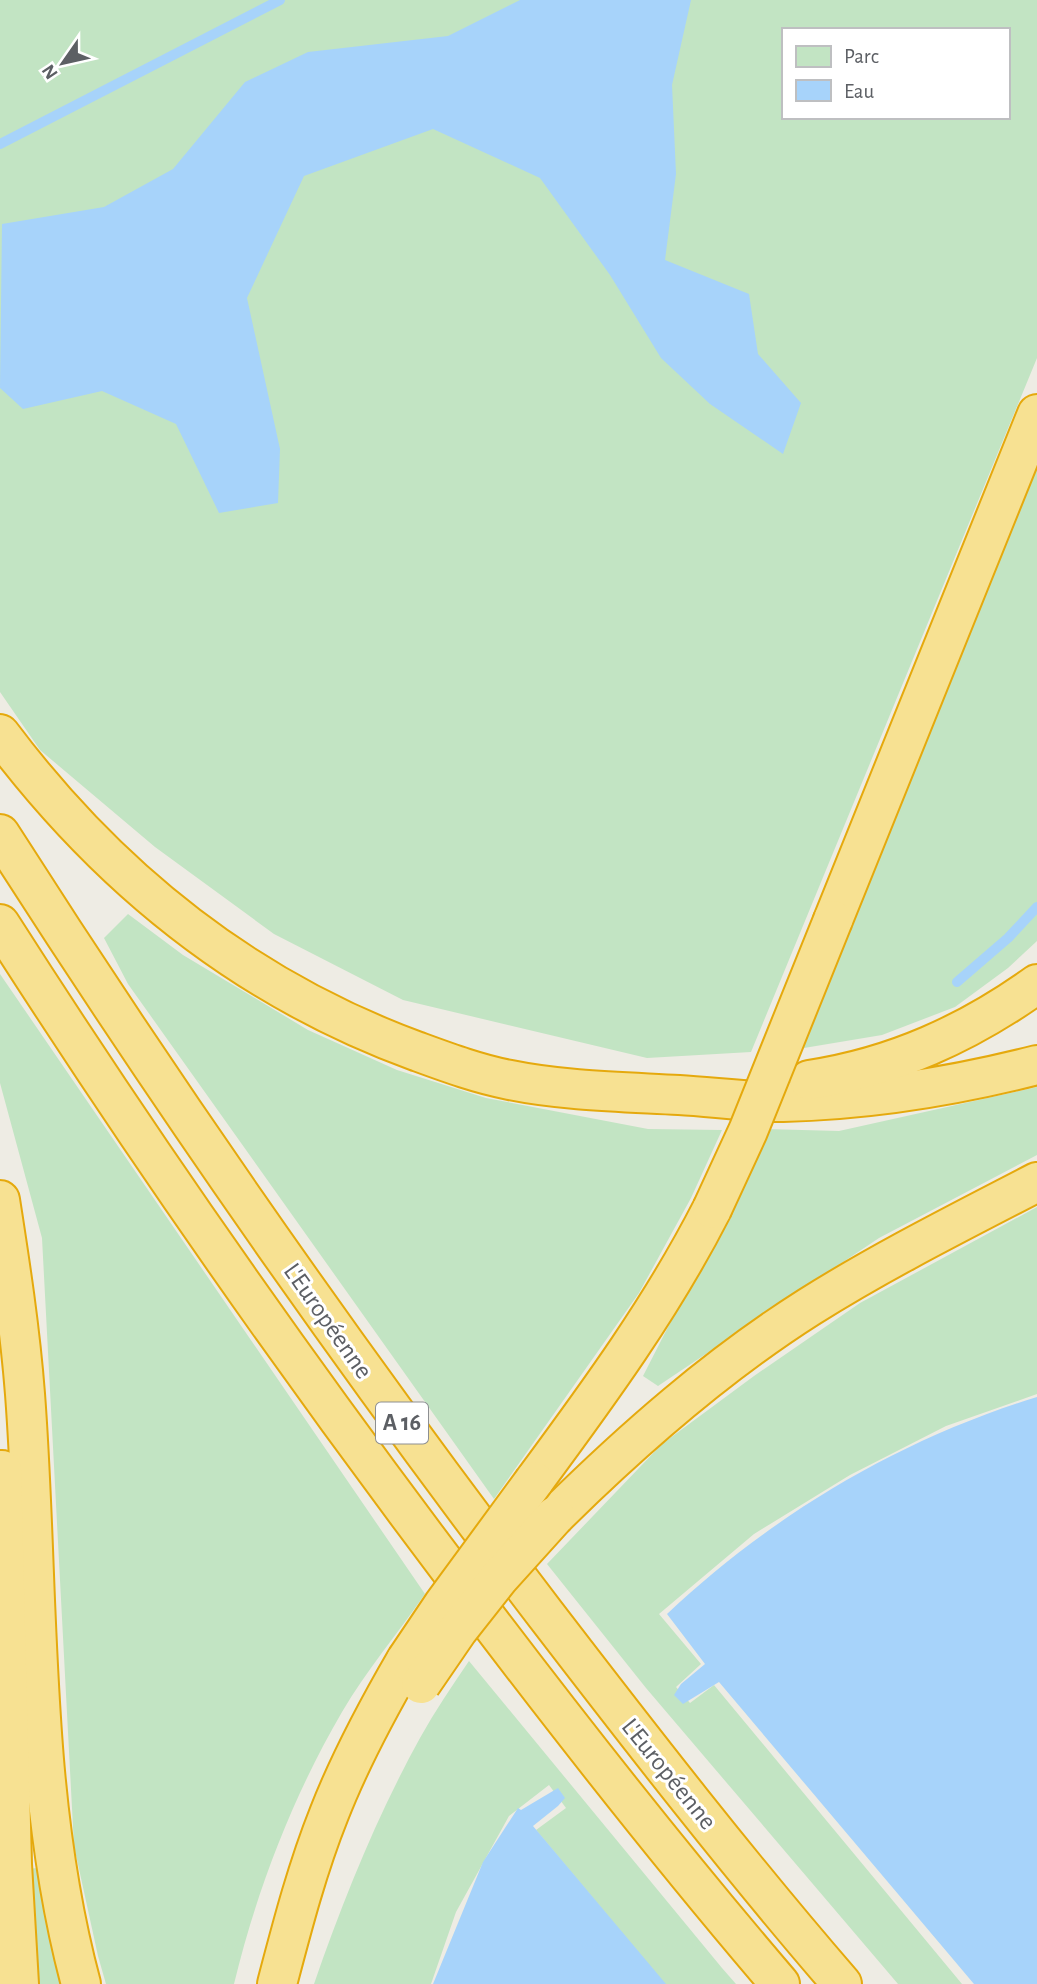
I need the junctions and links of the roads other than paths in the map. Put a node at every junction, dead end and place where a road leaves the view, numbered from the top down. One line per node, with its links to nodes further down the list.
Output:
1 (1037, 414): 11 (highway, bridge)
2 (0, 734): 7 (highway)
3 (0, 834): 17 (highway, L'Européenne / A 16)
4 (0, 924): 16 (highway, L'Européenne / A 16)
5 (1037, 984): 7 (highway)
6 (1037, 1065): 7 (highway)
7 (638, 1093)
8 (1037, 1182): 11 (highway, bridge)
9 (0, 1200): 13 (highway)
10 (0, 1342): 12 (highway)
11 (413, 1672): 14 (highway); 15 (highway)
12 (19, 1984)
13 (81, 1984)
14 (277, 1984)
15 (285, 1984)
16 (779, 1984)
17 (842, 1984)

